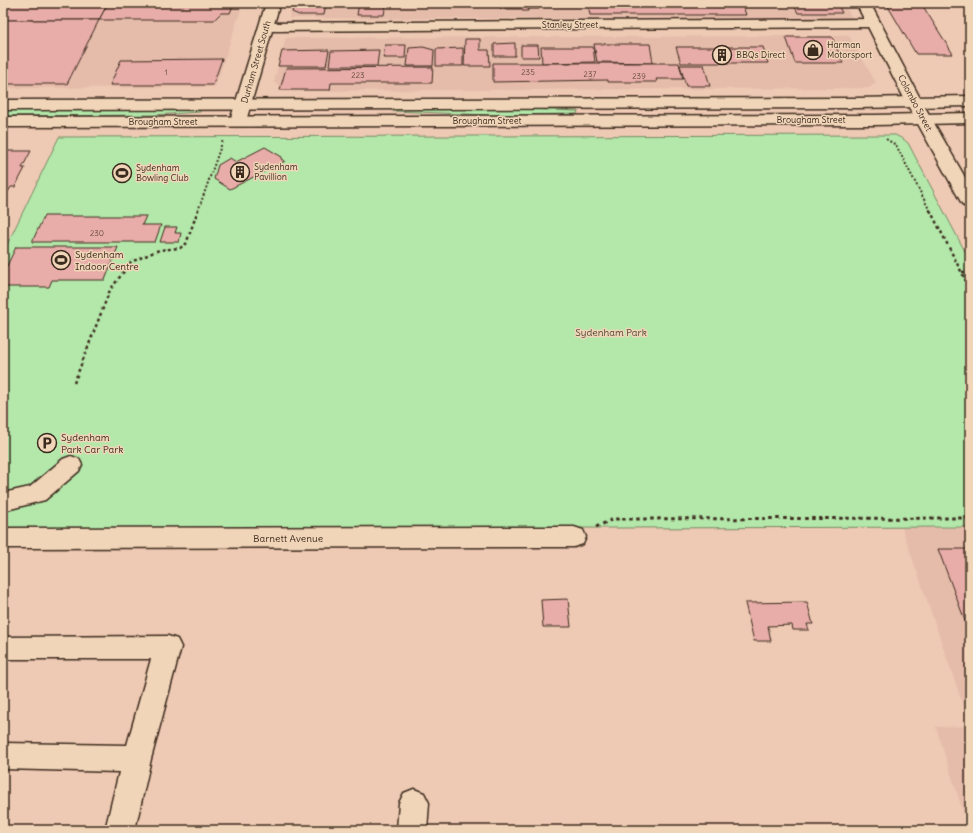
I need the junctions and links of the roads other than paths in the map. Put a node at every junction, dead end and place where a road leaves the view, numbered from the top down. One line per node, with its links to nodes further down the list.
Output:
1 (273, 3): 4 (main road, Durham Street South)
2 (863, 3): 3 (main road, Colombo Street)
3 (873, 22): 4 (main road, Stanley Street); 6 (main road, Colombo Street)
4 (266, 27): 8 (main road, Durham Street South)
5 (970, 101): 6 (main road, Brougham Street)
6 (914, 102): 8 (main road, Brougham Street); 10 (main road, Colombo Street)
7 (3, 104): 8 (main road, Brougham Street)
8 (243, 104): 11 (main road, Durham Street South)
9 (970, 118): 10 (main road, Brougham Street)
10 (924, 119): 11 (main road, Brougham Street); 13 (main road, Colombo Street)
11 (238, 121): 12 (main road, Brougham Street)
12 (3, 122)
13 (970, 202)
14 (70, 465): 15 (main road)
15 (3, 502)
16 (574, 537): 17 (main road, Barnett Avenue)
17 (3, 538)
18 (3, 648): 20 (main road)
19 (3, 756): 20 (main road)
20 (137, 759): 21 (main road)
21 (120, 830)

